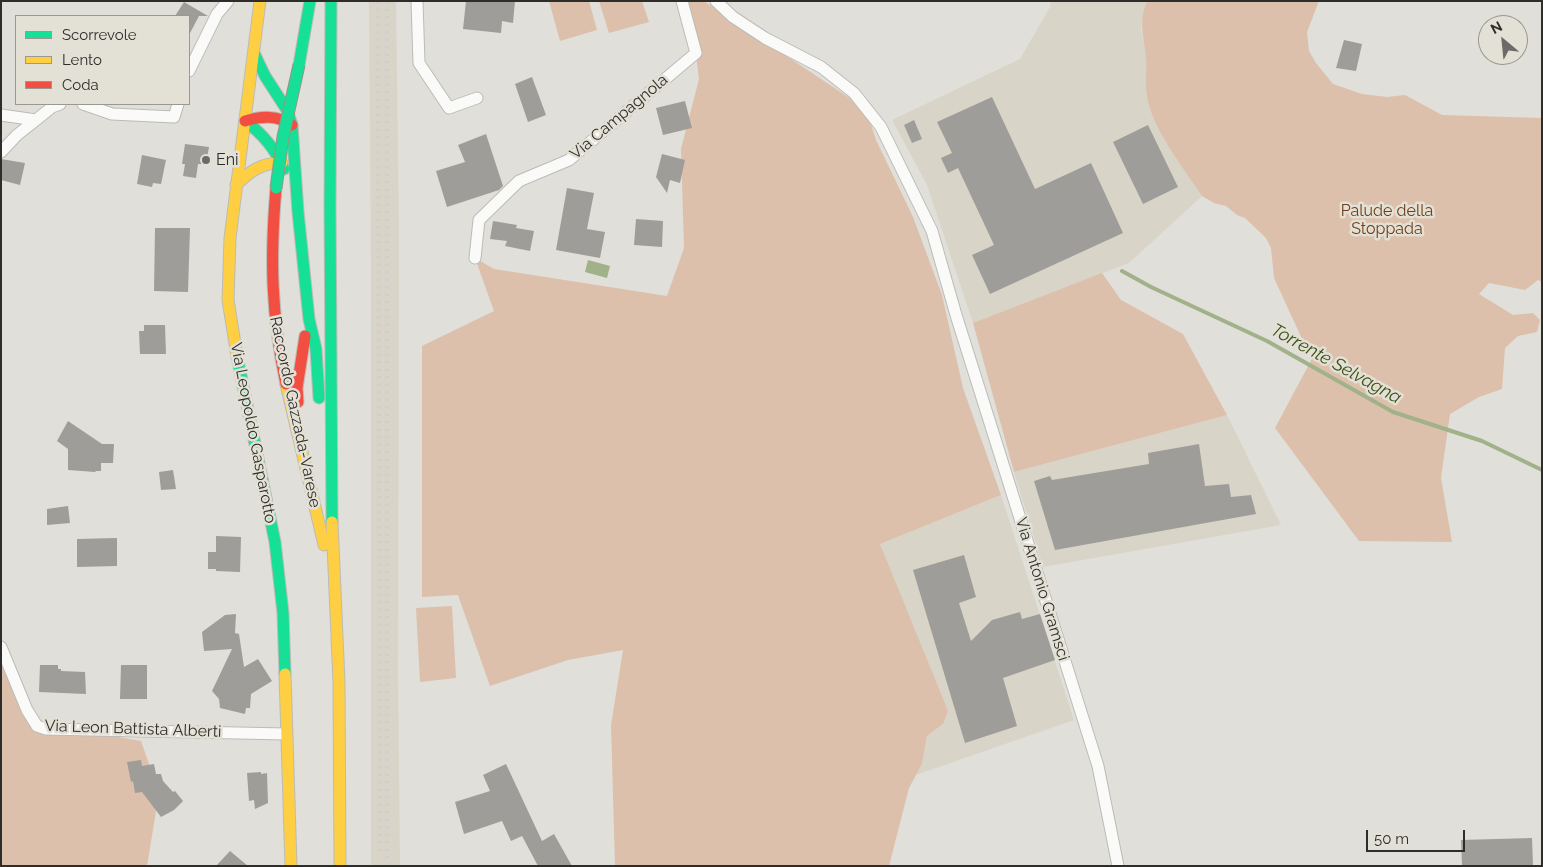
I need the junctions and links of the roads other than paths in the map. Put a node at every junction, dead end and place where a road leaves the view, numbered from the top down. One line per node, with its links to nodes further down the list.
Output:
1 (228, 1): 9 (street)
2 (260, 1): 8 (main road, Via Leopoldo Gasparotto)
3 (310, 1): 25 (main road, Raccordo Gazzada-Varese, bridge)
4 (330, 1): 24 (main road, Raccordo Gazzada-Varese)
5 (417, 1): 10 (street)
6 (682, 1): 22 (street, Via Campagnola)
7 (716, 1): 31 (street, Via Antonio Gramsci)
8 (254, 53): 16 (main road, Via Leopoldo Gasparotto); 17 (main road)
9 (190, 69)
10 (477, 98)
11 (57, 105): 15 (street)
12 (85, 105): 13 (street)
13 (178, 105)
14 (1, 115): 15 (street)
15 (36, 120): 18 (street)
16 (245, 121): 17 (main road); 19 (main road); 20 (main road, Via Leopoldo Gasparotto)
17 (292, 125): 21 (main road)
18 (1, 152)
19 (282, 163): 20 (main road); 21 (main road)
20 (236, 185): 28 (main road, Via Leopoldo Gasparotto)
21 (298, 212): 23 (main road)
22 (475, 258)
23 (309, 319): 24 (main road); 25 (main road)
24 (332, 505): 26 (main road, Raccordo Gazzada-Varese)
25 (320, 529): 26 (main road, Raccordo Gazzada-Varese)
26 (334, 585): 30 (main road, Raccordo Gazzada-Varese)
27 (1, 648): 28 (street, Via Leon Battista Alberti)
28 (286, 734): 29 (main road, Via Leopoldo Gasparotto)
29 (291, 866)
30 (340, 866)
31 (1118, 866)

